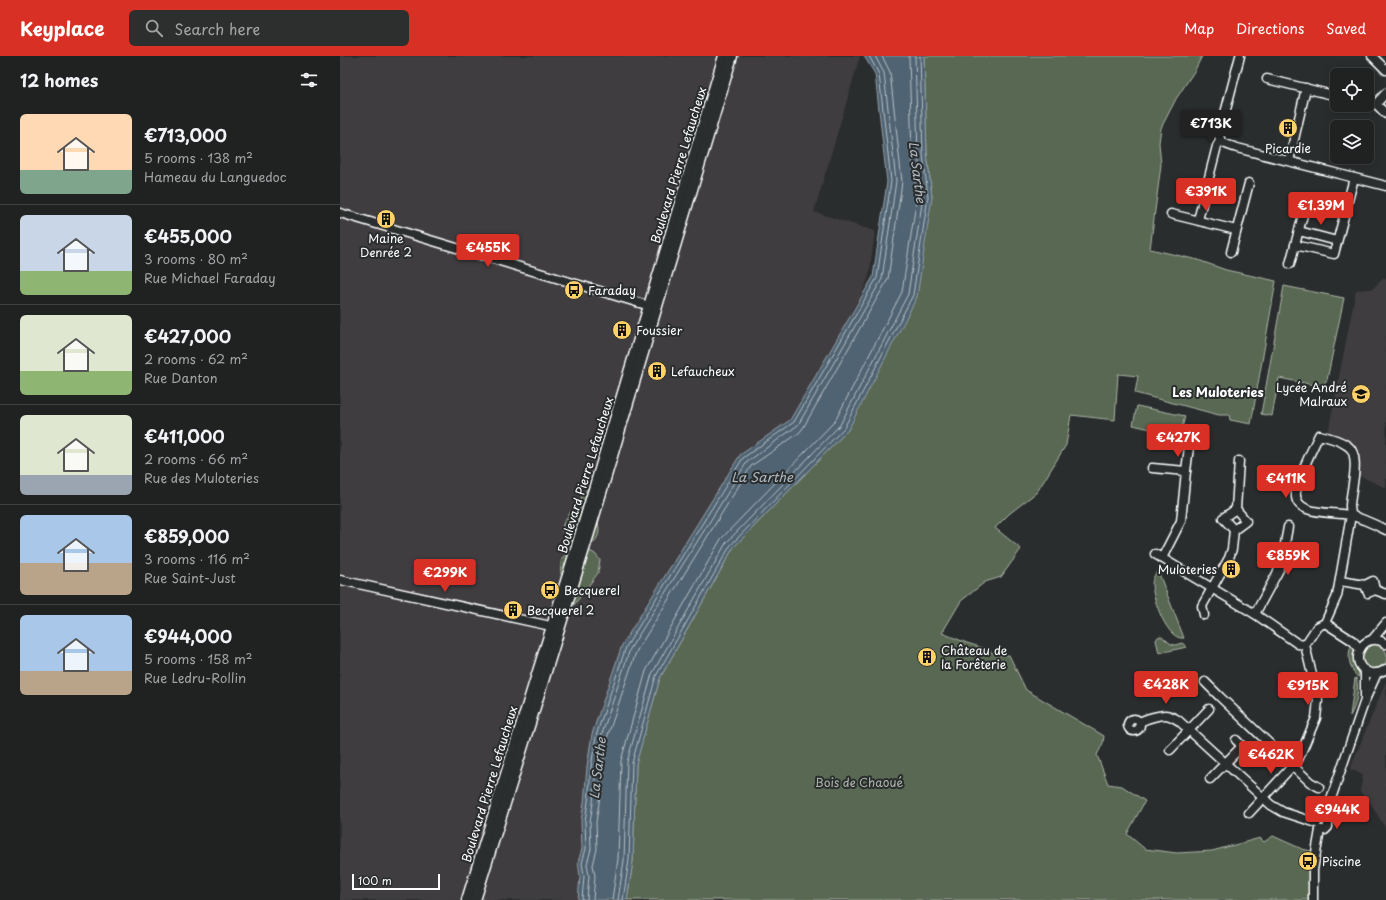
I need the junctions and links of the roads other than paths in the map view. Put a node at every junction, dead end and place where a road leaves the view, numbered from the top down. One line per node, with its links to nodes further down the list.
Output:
1 (724, 56): 36 (main road, Boulevard Pierre Lefaucheux)
2 (732, 56): 36 (main road, Boulevard Pierre Lefaucheux)
3 (1240, 56): 11 (street)
4 (1372, 56): 5 (street)
5 (1386, 70)
6 (1267, 79): 7 (street)
7 (1306, 88): 8 (street); 12 (street)
8 (1330, 94)
9 (1386, 94): 10 (street)
10 (1386, 113)
11 (1220, 141): 12 (street); 19 (street)
12 (1289, 161): 13 (street)
13 (1354, 178): 15 (street); 22 (street)
14 (1249, 183): 20 (street)
15 (1386, 186)
16 (1304, 211): 21 (street)
17 (340, 213): 26 (street)
18 (1171, 214): 19 (street)
19 (1198, 220): 20 (street)
20 (1236, 230): 24 (street)
21 (1299, 231): 22 (street); 23 (street)
22 (1337, 241): 23 (street)
23 (1295, 245): 25 (street)
24 (1231, 252)
25 (1290, 264)
26 (643, 304)
27 (1189, 447): 30 (street)
28 (1239, 461): 31 (street)
29 (1152, 468): 30 (street)
30 (1186, 472): 39 (street)
31 (1236, 509): 34 (street); 34 (street)
32 (1351, 515): 32 (street); 35 (street); 38 (street)
33 (1288, 527): 41 (street)
34 (1234, 530): 39 (street)
35 (1386, 530)
36 (581, 548): 67 (main road, Boulevard Pierre Lefaucheux); 68 (main road, Boulevard Pierre Lefaucheux)
37 (340, 580): 45 (street)
38 (1340, 581): 40 (street); 43 (street)
39 (1212, 588): 41 (street); 42 (street)
40 (1386, 594)
41 (1255, 614): 48 (street)
42 (1204, 615)
43 (1325, 623): 48 (street); 49 (street)
44 (1386, 623): 46 (street)
45 (546, 625)
46 (1372, 640): 47 (street); 49 (street)
47 (1386, 644)
48 (1305, 645): 61 (street)
49 (1360, 649): 51 (street)
50 (1386, 669): 52 (street)
51 (1365, 670): 52 (street); 54 (street)
52 (1377, 673): 54 (street)
53 (1205, 682): 61 (street)
54 (1365, 700): 66 (street)
55 (1208, 709): 57 (street)
56 (1140, 722): 57 (street)
57 (1188, 730): 59 (street); 60 (street)
58 (1242, 746): 60 (street)
59 (1170, 750)
60 (1226, 764): 62 (street); 64 (street)
61 (1293, 766): 63 (street); 64 (street)
62 (1210, 779)
63 (1319, 787)
64 (1263, 798): 65 (street); 66 (street)
65 (1249, 813)
66 (1320, 824): 69 (street)
67 (467, 900)
68 (475, 900)
69 (1313, 900)

